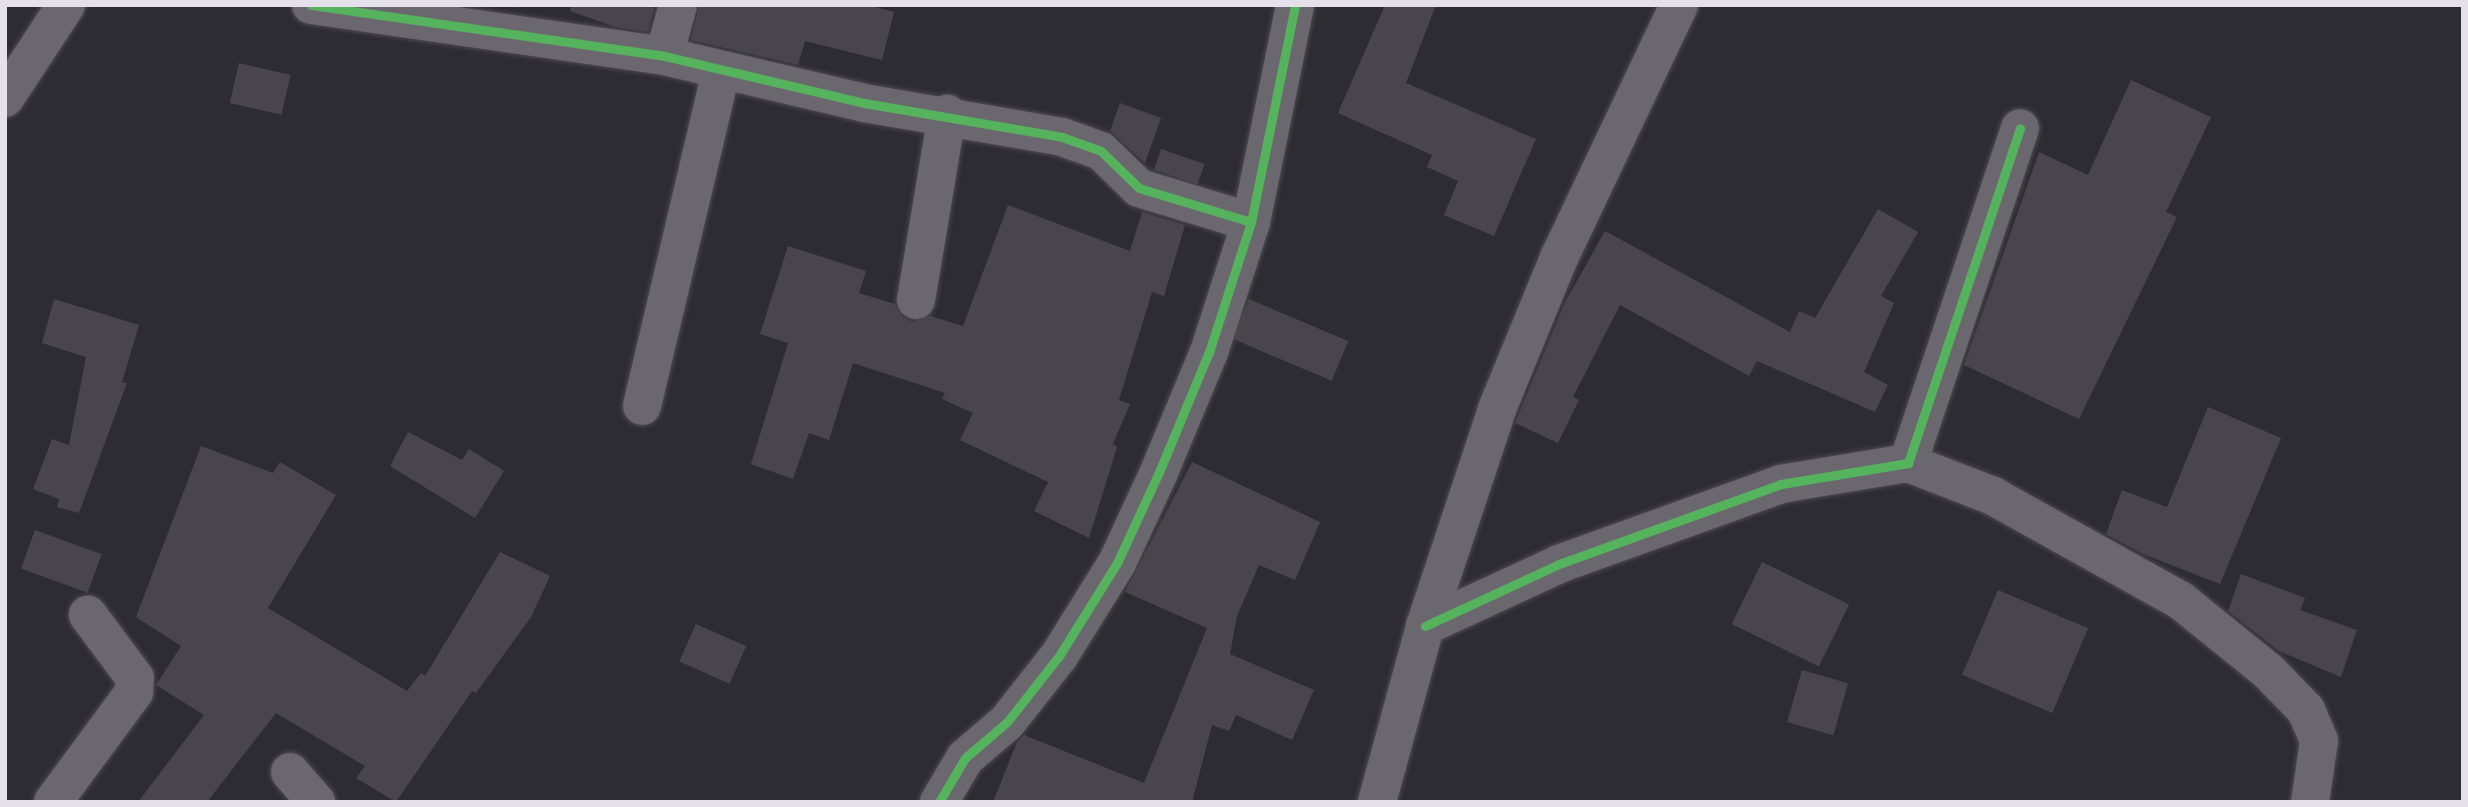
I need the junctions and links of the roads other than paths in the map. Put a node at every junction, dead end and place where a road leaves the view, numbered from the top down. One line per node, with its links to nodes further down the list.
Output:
1 (66, 5): 8 (street)
2 (312, 5): 6 (street)
3 (678, 5): 6 (street)
4 (1295, 5): 11 (street)
5 (1678, 5): 16 (street)
6 (664, 57): 7 (street)
7 (721, 72): 9 (street); 13 (street)
8 (5, 98)
9 (947, 114): 11 (street); 12 (street)
10 (2020, 128): 14 (street)
11 (1251, 222): 20 (street)
12 (916, 300)
13 (642, 406)
14 (1908, 463): 16 (street); 22 (street)
15 (88, 615): 18 (street)
16 (1425, 626): 21 (street)
17 (290, 772): 19 (street)
18 (53, 802)
19 (316, 802)
20 (939, 802)
21 (1377, 802)
22 (2310, 802)

